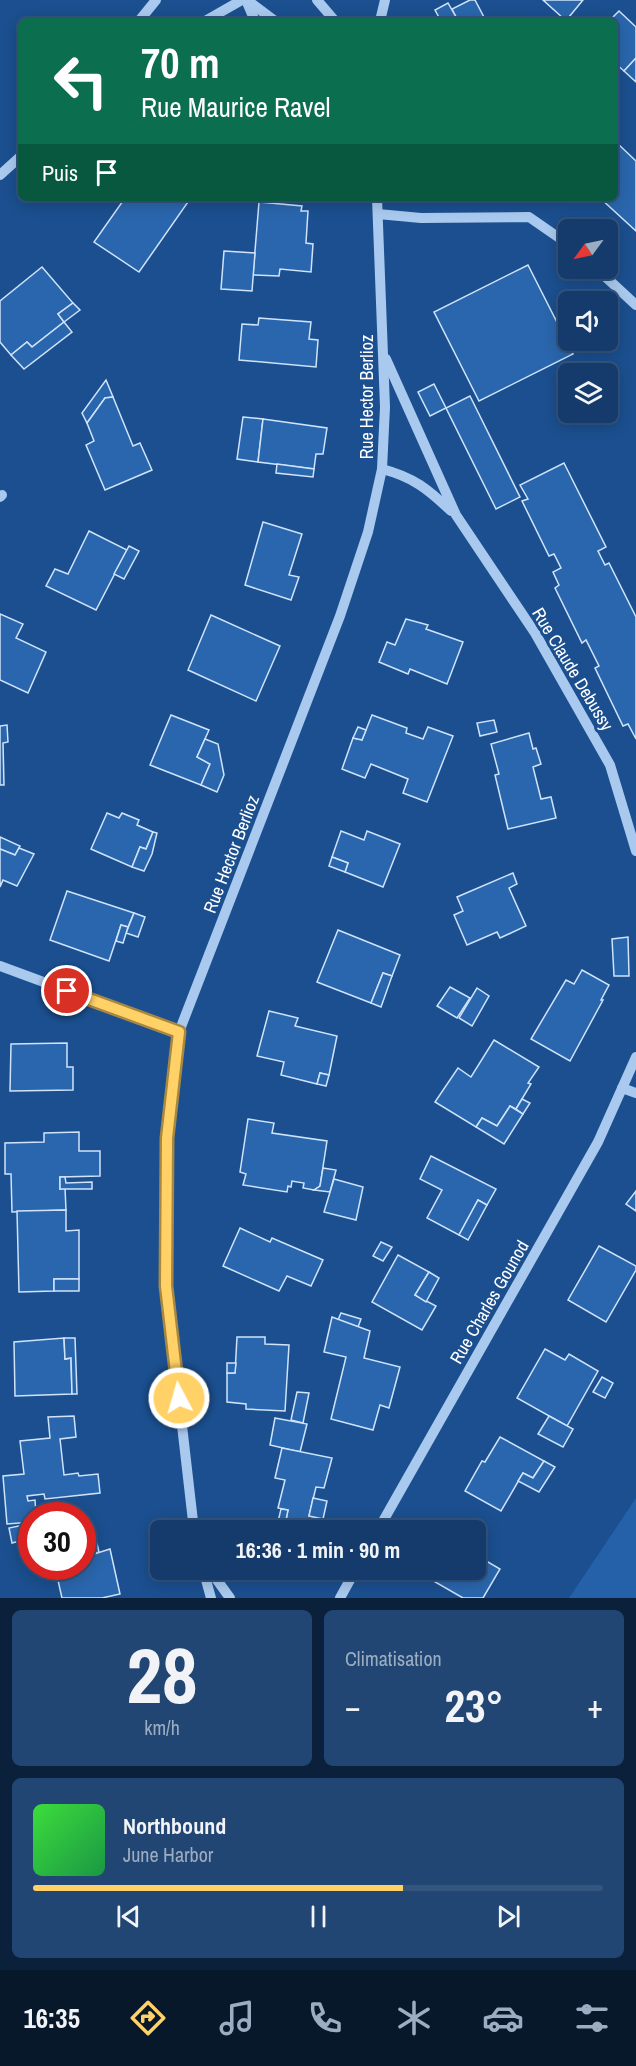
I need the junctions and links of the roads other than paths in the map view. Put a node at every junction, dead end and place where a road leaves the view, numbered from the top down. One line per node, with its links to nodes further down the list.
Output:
1 (156, 0): 5 (street)
2 (245, 0): 6 (street); 7 (street); 8 (street)
3 (317, 0): 9 (street)
4 (385, 0): 10 (street)
5 (141, 18)
6 (211, 18)
7 (254, 18)
8 (271, 18)
9 (332, 18)
10 (381, 18)
11 (18, 159): 12 (street)
12 (0, 175)
13 (377, 201): 14 (street, Rue Hector Berlioz)
14 (378, 214): 15 (street); 18 (street, Rue Hector Berlioz)
15 (558, 237)
16 (608, 279): 17 (street)
17 (636, 305)
18 (383, 351): 19 (street, Rue Hector Berlioz); 20 (street, Rue Claude Debussy)
19 (382, 469): 20 (street, Rue Claude Debussy); 23 (street, Rue Hector Berlioz)
20 (456, 515): 21 (street, Rue Claude Debussy)
21 (636, 851)
22 (0, 966): 23 (street)
23 (179, 1032): 27 (street, Rue Hector Berlioz)
24 (636, 1057): 25 (street)
25 (622, 1088): 26 (street); 28 (street, Rue Charles Gounod)
26 (636, 1093)
27 (193, 1520)
28 (384, 1520)
29 (205, 1580): 32 (street)
30 (217, 1580): 33 (street)
31 (350, 1580): 34 (street)
32 (211, 1598)
33 (230, 1598)
34 (340, 1598)

